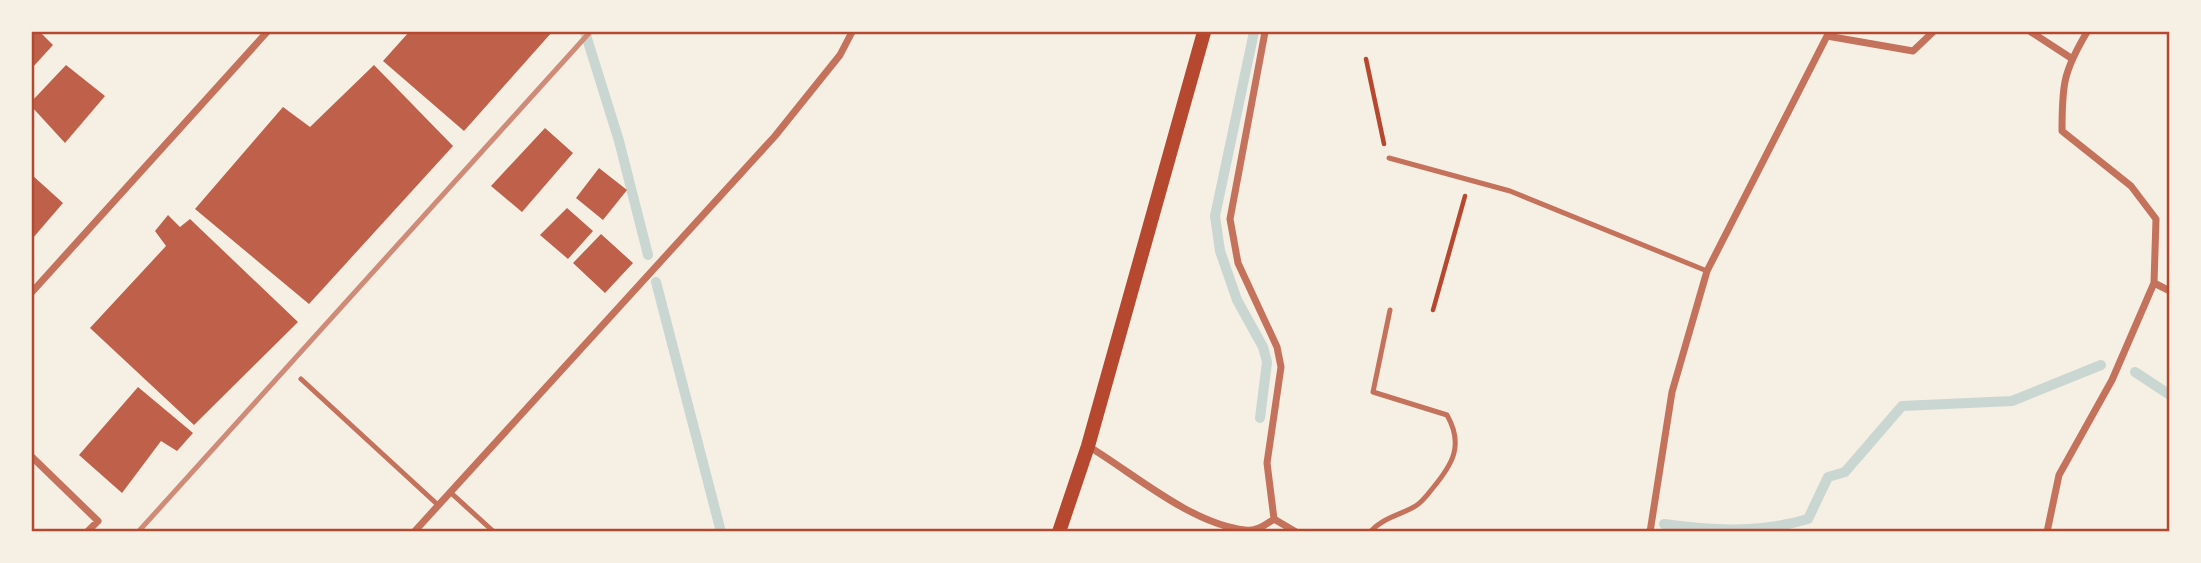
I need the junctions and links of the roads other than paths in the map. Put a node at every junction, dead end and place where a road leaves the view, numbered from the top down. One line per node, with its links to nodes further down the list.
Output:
1 (267, 32): 13 (street)
2 (852, 32): 18 (street)
3 (1204, 32): 16 (main road)
4 (1265, 32): 20 (street)
5 (1933, 32): 10 (street)
6 (2031, 32): 8 (street)
7 (2087, 32): 8 (street)
8 (2071, 58): 11 (street)
9 (1389, 158): 10 (lane)
10 (1707, 271): 27 (street)
11 (2154, 283): 12 (street); 28 (street)
12 (2169, 291)
13 (32, 292)
14 (1390, 310): 26 (lane)
15 (301, 379): 19 (lane)
16 (1088, 446): 20 (street); 24 (main road)
17 (32, 457): 21 (street)
18 (450, 492): 19 (street); 23 (lane)
19 (438, 505): 22 (street)
20 (1274, 519): 25 (street)
21 (88, 531)
22 (414, 531)
23 (494, 531)
24 (1059, 531)
25 (1296, 531)
26 (1370, 531)
27 (1650, 531)
28 (2047, 531)

